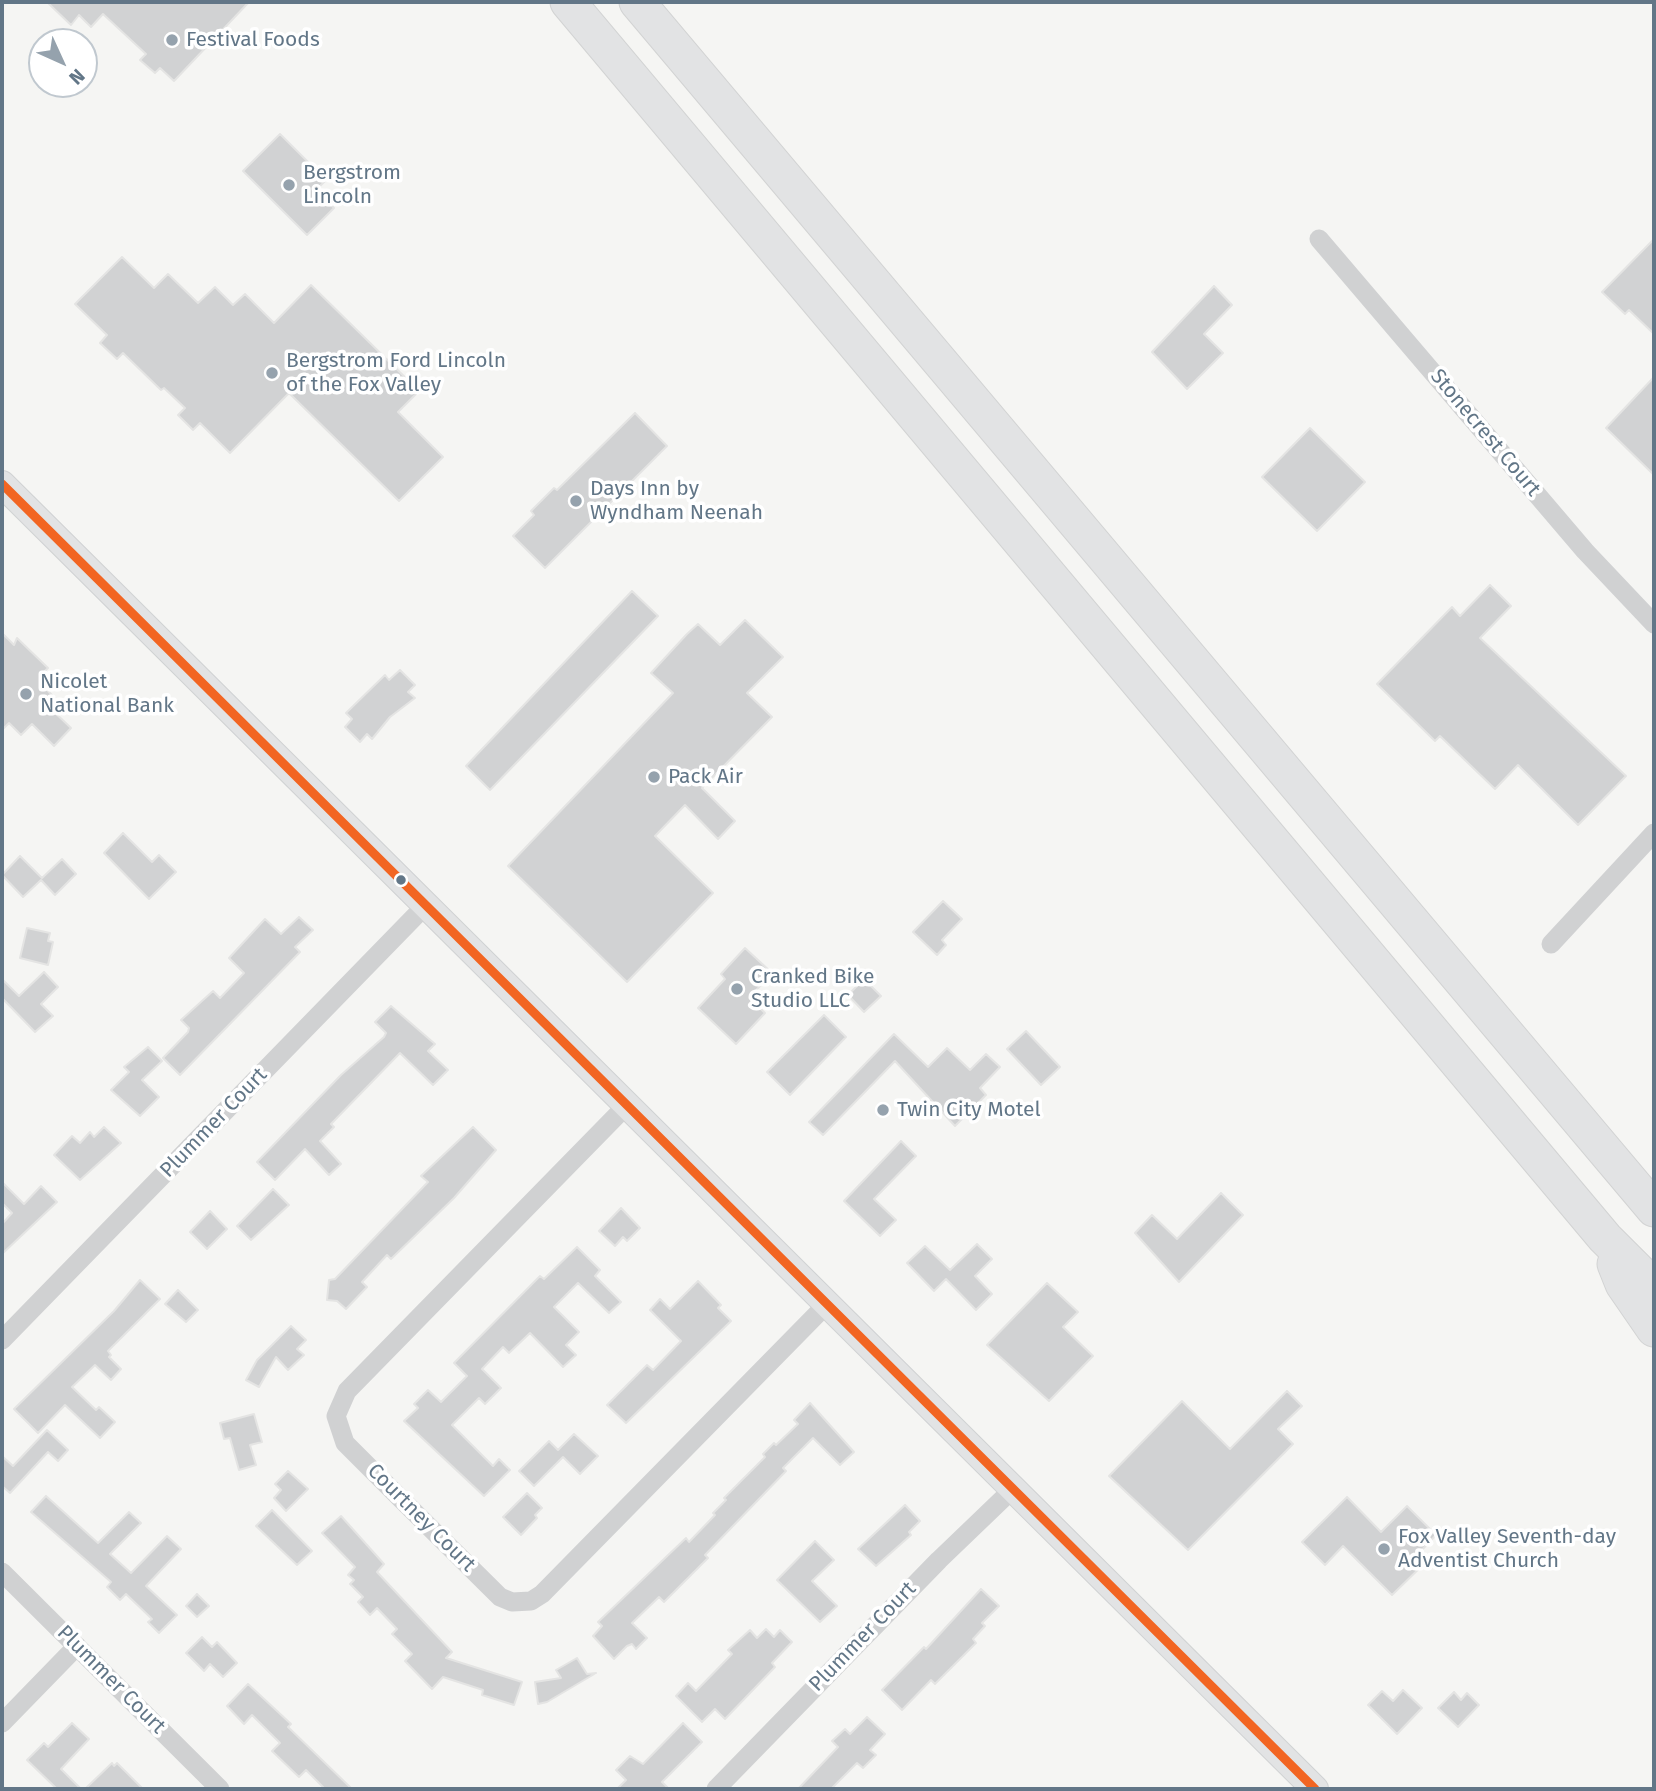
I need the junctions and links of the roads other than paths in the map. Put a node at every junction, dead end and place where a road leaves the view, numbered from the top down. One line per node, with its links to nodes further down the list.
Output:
1 (568, 2): 11 (highway)
2 (637, 2): 10 (highway)
3 (1319, 239): 5 (street, Stonecrest Court)
4 (2, 484): 7 (main road)
5 (1654, 624)
6 (1654, 833): 8 (street)
7 (425, 906): 9 (main road); 15 (street, Plummer Court)
8 (1551, 944)
9 (627, 1105): 13 (main road); 13 (street, Courtney Court)
10 (1654, 1209)
11 (1605, 1238): 12 (highway); 14 (highway)
12 (1654, 1287)
13 (827, 1305): 16 (main road)
14 (1654, 1329)
15 (2, 1340)
16 (1014, 1488): 21 (street, Plummer Court); 22 (main road)
17 (2, 1572): 18 (street, Plummer Court)
18 (77, 1646): 19 (street); 20 (street, Plummer Court)
19 (2, 1724)
20 (220, 1789)
21 (716, 1789)
22 (1315, 1789)

